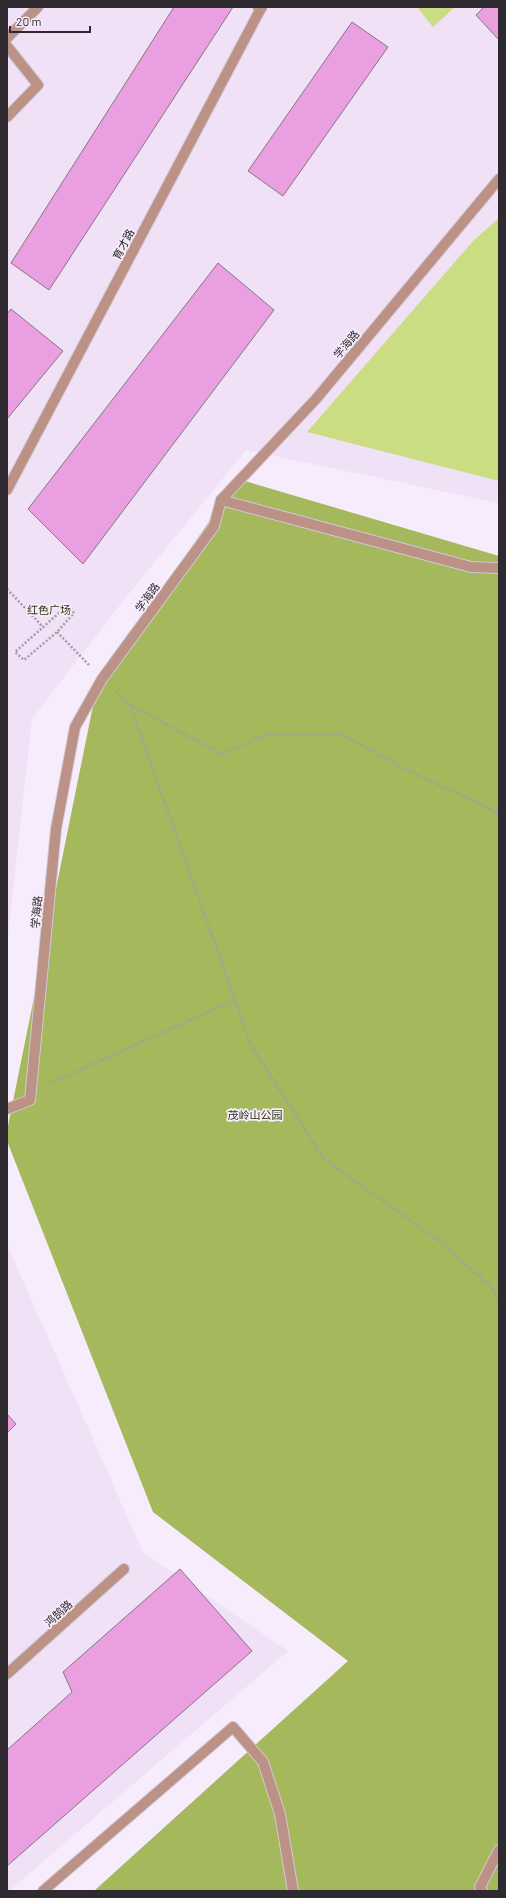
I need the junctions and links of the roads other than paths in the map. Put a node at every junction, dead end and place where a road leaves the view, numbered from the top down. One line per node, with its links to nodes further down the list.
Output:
1 (38, 7): 3 (street)
2 (260, 8): 7 (street, 育才路)
3 (7, 38)
4 (7, 46): 5 (street)
5 (7, 117)
6 (499, 179): 8 (street, 学海路)
7 (7, 490)
8 (221, 500): 9 (street); 10 (street, 学海路)
9 (499, 568)
10 (7, 1109)
11 (124, 1569): 12 (street, 鸿鹄路)
12 (7, 1674)
13 (499, 1850): 16 (street)
14 (43, 1891): 15 (street)
15 (293, 1891)
16 (482, 1891)

